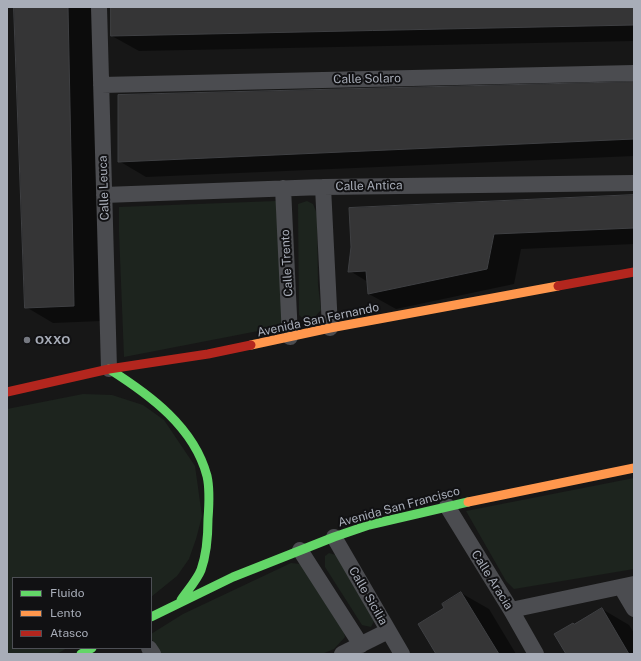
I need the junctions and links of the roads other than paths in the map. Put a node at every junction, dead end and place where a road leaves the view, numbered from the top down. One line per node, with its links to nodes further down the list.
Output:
1 (99, 7): 3 (street, Calle Leuca)
2 (634, 73): 3 (street, Calle Solaro)
3 (101, 85): 7 (street, Calle Leuca)
4 (634, 183): 5 (street, Calle Antica)
5 (323, 187): 6 (street, Calle Antica); 9 (street)
6 (283, 188): 7 (street, Calle Antica); 10 (street, Calle Trento)
7 (104, 195): 11 (street, Calle Leuca)
8 (634, 272): 9 (street, Avenida San Fernando)
9 (330, 328): 10 (street, Avenida San Fernando)
10 (290, 337): 11 (street, Avenida San Fernando)
11 (109, 369): 12 (street, Avenida San Fernando); 18 (street)
12 (7, 392)
13 (634, 468): 14 (street, Avenida San Francisco)
14 (447, 506): 15 (street, Avenida San Francisco); 20 (street, Calle Aracia)
15 (334, 537): 16 (street, Avenida San Francisco); 22 (street, Calle Sicilia)
16 (300, 550): 18 (street, Avenida San Francisco); 23 (street)
17 (627, 586): 19 (street); 20 (street)
18 (181, 601): 21 (street)
19 (634, 609)
20 (511, 610): 28 (street, Calle Aracia)
21 (152, 616)
22 (388, 631): 23 (street); 27 (street, Calle Sicilia)
23 (361, 645): 26 (street)
24 (90, 649): 25 (street)
25 (81, 654)
26 (342, 654)
27 (402, 654)
28 (536, 654)

